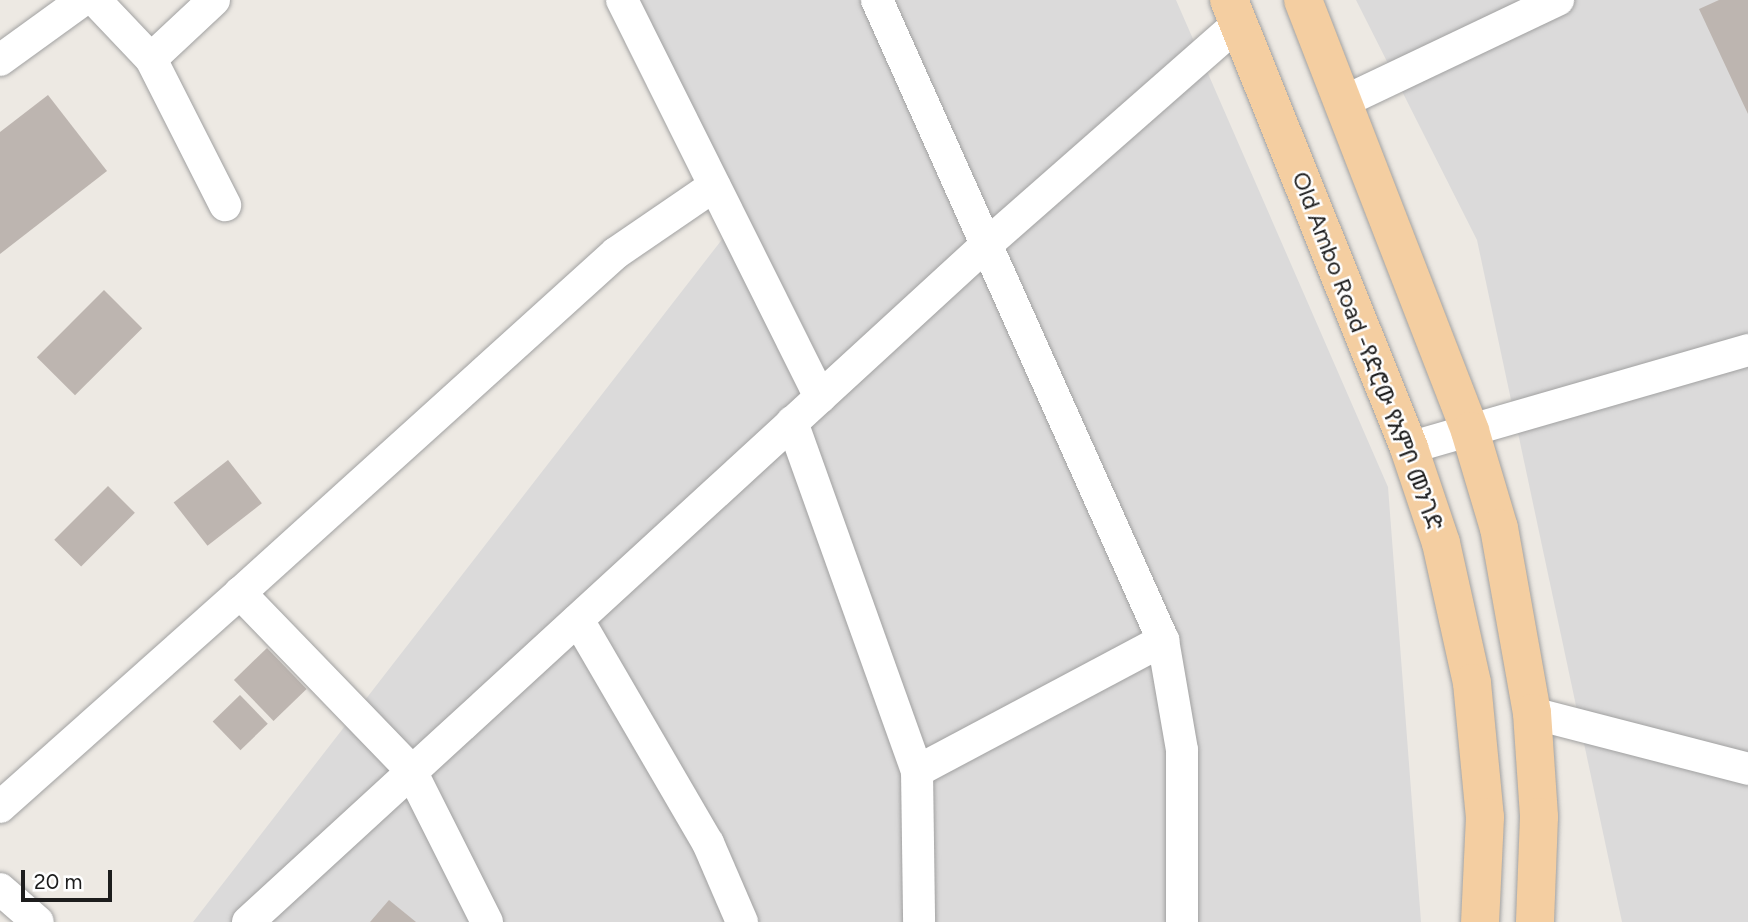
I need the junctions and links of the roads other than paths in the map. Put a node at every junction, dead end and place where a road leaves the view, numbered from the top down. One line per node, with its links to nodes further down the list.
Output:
1 (83, 0): 10 (street)
2 (95, 0): 9 (street)
3 (214, 0): 9 (street)
4 (622, 0): 12 (street)
5 (877, 0): 14 (street)
6 (1303, 0): 11 (main road)
7 (1558, 0): 11 (street)
8 (1234, 11): 14 (street); 19 (main road, Old Ambo Road -የድሮው የአምቦ መንገድ)
9 (152, 59): 13 (street)
10 (0, 60)
11 (1345, 101): 18 (main road)
12 (714, 186): 16 (street); 20 (street)
13 (225, 205)
14 (985, 246): 16 (street); 22 (street)
15 (1748, 350): 18 (street)
16 (820, 397): 17 (street)
17 (792, 422): 21 (street); 26 (street)
18 (1470, 431): 19 (street); 23 (main road)
19 (1409, 448): 35 (main road, Old Ambo Road -የድሮው የአምቦ መንገድ)
20 (240, 593): 25 (street); 27 (street)
21 (578, 620): 25 (street); 32 (street)
22 (1163, 640): 26 (street); 34 (street)
23 (1532, 713): 24 (street); 36 (main road)
24 (1748, 768)
25 (410, 769): 30 (street); 31 (street)
26 (917, 771): 33 (street)
27 (0, 807)
28 (0, 889): 29 (street)
29 (38, 922)
30 (248, 922)
31 (487, 922)
32 (742, 922)
33 (919, 922)
34 (1182, 922)
35 (1480, 922)
36 (1535, 922)

